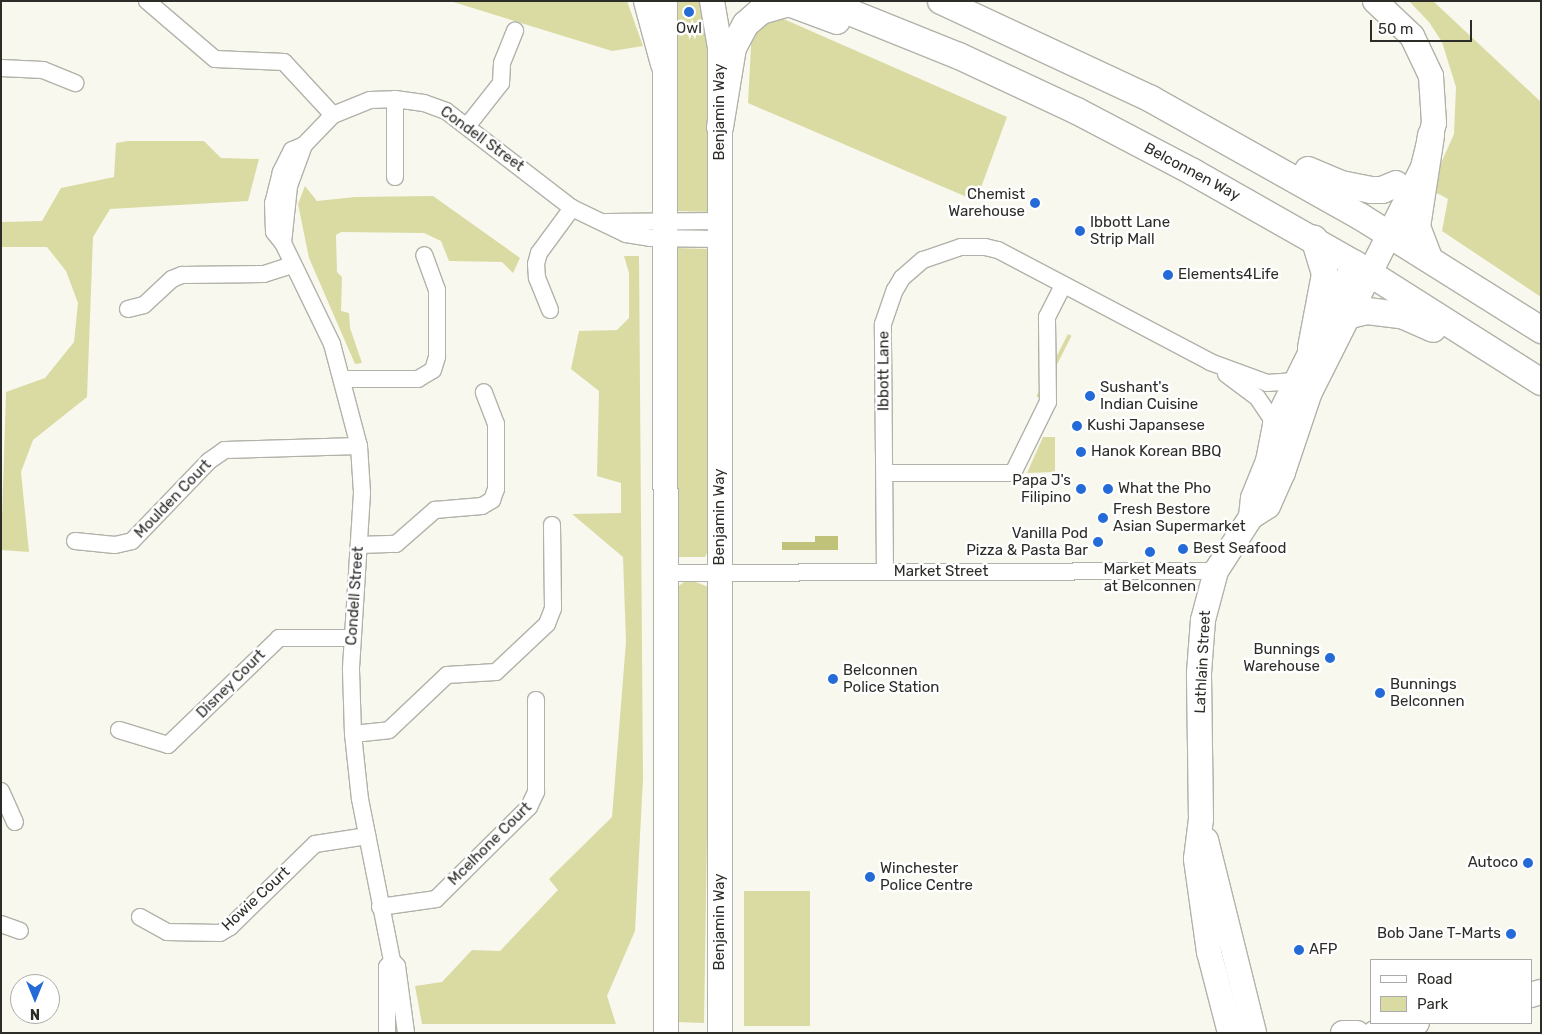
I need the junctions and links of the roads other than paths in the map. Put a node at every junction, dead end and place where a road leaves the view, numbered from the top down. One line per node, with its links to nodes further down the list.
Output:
1 (148, 1): 15 (street)
2 (647, 1): 10 (main road)
3 (665, 1): 10 (main road)
4 (712, 1): 17 (main road, Benjamin Way)
5 (822, 1): 8 (main road, Belconnen Way)
6 (941, 1): 14 (main road)
7 (1375, 1): 18 (main road)
8 (889, 26): 17 (main road); 25 (main road, Belconnen Way)
9 (515, 30): 16 (street)
10 (664, 64): 22 (main road)
11 (1, 68): 12 (street)
12 (76, 83)
13 (395, 99): 15 (street, Condell Street); 16 (street, Condell Street); 19 (street)
14 (1151, 100): 20 (main road); 23 (main road)
15 (333, 116): 28 (street, Condell Street)
16 (468, 125): 21 (street, Condell Street)
17 (720, 127): 24 (main road, Benjamin Way)
18 (1431, 135): 20 (main road); 23 (main road); 27 (main road)
19 (395, 177)
20 (1396, 184): 23 (main road)
21 (572, 208): 22 (street, Condell Street); 32 (street)
22 (665, 229): 24 (street, Condell Street); 51 (main road)
23 (1382, 229): 27 (main road); 29 (main road)
24 (720, 230): 52 (main road, Benjamin Way)
25 (1314, 239): 29 (main road, Belconnen Way); 35 (main road)
26 (424, 255): 37 (street)
27 (1429, 258): 34 (main road)
28 (292, 265): 31 (street); 37 (street, Condell Street)
29 (1362, 268): 33 (main road, Lathlain Street); 35 (main road, Lathlain Street); 39 (main road, Belconnen Way)
30 (1063, 285): 36 (street, Ibbott Lane); 44 (street); 44 (street, Ibbott Lane)
31 (128, 309)
32 (550, 310)
33 (1347, 316): 40 (main road); 45 (main road, Lathlain Street)
34 (1541, 330)
35 (1311, 348): 38 (main road, Lathlain Street)
36 (1210, 362): 38 (street); 42 (street)
37 (344, 379): 43 (street, Condell Street)
38 (1295, 381): 42 (main road, Lathlain Street)
39 (1541, 382)
40 (1541, 386)
41 (484, 392): 48 (street)
42 (1275, 424): 45 (main road, Lathlain Street)
43 (360, 446): 47 (street, Moulden Court); 48 (street, Condell Street)
44 (885, 473): 50 (street, Ibbott Lane)
45 (1251, 517): 49 (main road, Lathlain Street)
46 (552, 525): 56 (street)
47 (75, 541)
48 (359, 545): 53 (street, Condell Street)
49 (1216, 571): 50 (street, Market Street); 58 (main road, Lathlain Street)
50 (885, 572): 52 (street, Market Street)
51 (665, 573): 52 (street, Market Street); 69 (main road)
52 (720, 573): 70 (main road, Benjamin Way)
53 (352, 638): 55 (street, Disney Court); 56 (street, Condell Street)
54 (536, 700): 61 (street, Mcelhone Court)
55 (119, 730)
56 (353, 734): 60 (street, Condell Street)
57 (1, 790): 59 (street)
58 (1201, 819): 71 (main road, Lathlain Street); 72 (main road, Lathlain Street)
59 (15, 822)
60 (367, 836): 61 (street, Condell Street); 62 (street, Howie Court)
61 (380, 907): 65 (street, Condell Street)
62 (140, 917)
63 (1, 924): 64 (street)
64 (20, 931)
65 (392, 961): 67 (street, Condell Street); 68 (street, Condell Street)
66 (1413, 1024): 75 (main road)
67 (387, 1033)
68 (406, 1033)
69 (666, 1033)
70 (720, 1033)
71 (1230, 1033)
72 (1254, 1033)
73 (1343, 1033): 74 (main road)
74 (1357, 1033)
75 (1375, 1033)

